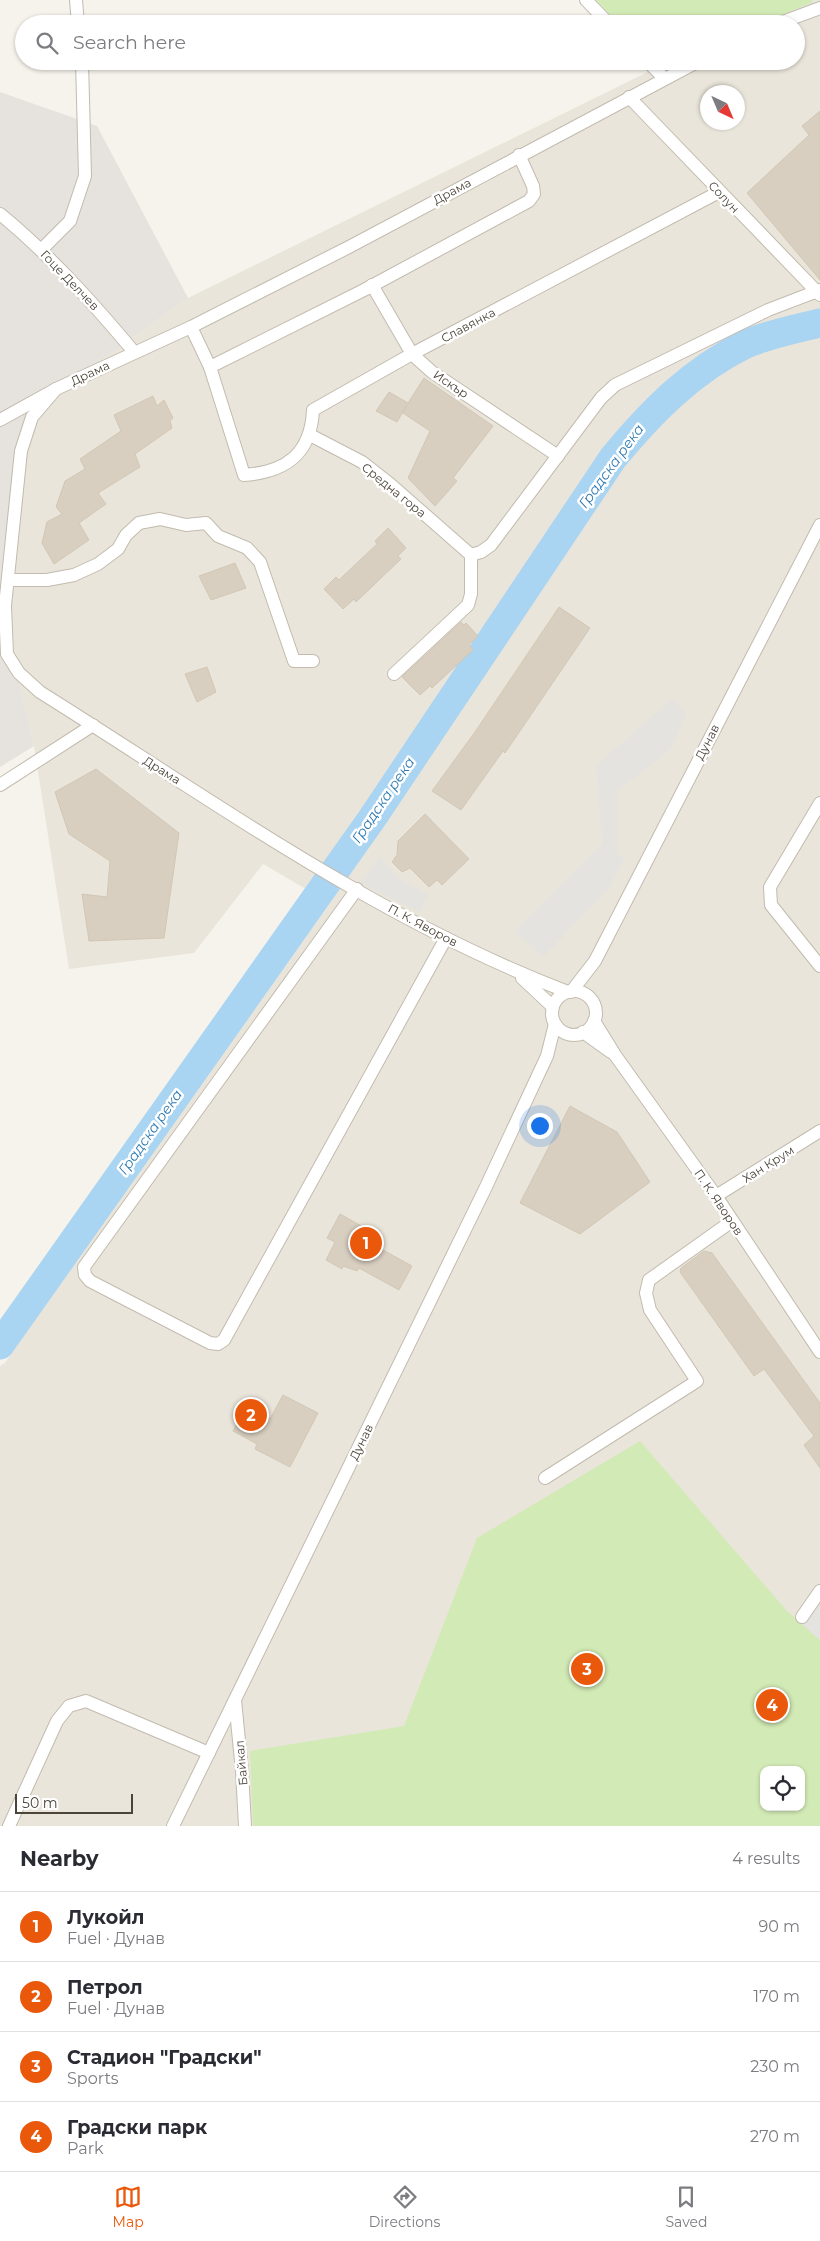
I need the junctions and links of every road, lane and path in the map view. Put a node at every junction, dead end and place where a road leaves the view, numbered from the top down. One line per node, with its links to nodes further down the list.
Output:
1 (76, 0): 4 (street)
2 (586, 0): 5 (street)
3 (820, 8): 6 (street)
4 (77, 15)
5 (600, 15)
6 (801, 15)
7 (82, 70): 15 (street)
8 (656, 70): 10 (street)
9 (680, 70): 10 (street, Драма)
10 (664, 78): 11 (street, Драма)
11 (629, 97): 12 (street, Драма); 13 (street, Солун)
12 (519, 155): 16 (street); 18 (street, Драма)
13 (719, 192): 17 (street, Солун); 20 (street, Славянка)
14 (0, 214): 15 (street, Гоце Делчев)
15 (41, 250): 19 (street, Гоце Делчев)
16 (372, 285): 20 (street, Искър); 21 (street)
17 (818, 292): 25 (street)
18 (191, 327): 19 (street, Драма); 21 (street)
19 (134, 352): 22 (street, Драма)
20 (412, 354): 24 (street, Славянка); 25 (street, Искър)
21 (210, 367): 24 (street, Славянка)
22 (56, 389): 23 (street); 28 (street, Драма)
23 (0, 420)
24 (310, 435): 27 (street, Средна гора)
25 (558, 456): 27 (street)
26 (820, 526): 36 (street, Дунав)
27 (471, 555): 30 (street)
28 (8, 580): 29 (street); 31 (street, Драма)
29 (313, 661)
30 (394, 674)
31 (93, 725): 32 (street); 34 (street, Драма)
32 (0, 785)
33 (820, 803): 37 (street)
34 (356, 890): 35 (street, П. К. Яворов); 35 (street)
35 (446, 938): 38 (street, П. К. Яворов)
36 (595, 961): 39 (street, Дунав); 40 (street, Дунав)
37 (820, 966)
38 (517, 973): 39 (street, П. К. Яворов); 41 (street, П. К. Яворов)
39 (570, 992): 40 (street); 41 (street)
40 (588, 997): 42 (street)
41 (553, 1007): 43 (street)
42 (594, 1020): 44 (street); 46 (street, П. К. Яворов)
43 (555, 1024): 45 (street); 47 (street, Дунав)
44 (583, 1032): 45 (street); 46 (street, П. К. Яворов)
45 (568, 1034): 47 (street, Дунав)
46 (615, 1054): 49 (street, П. К. Яворов)
47 (547, 1056): 55 (street, Дунав)
48 (820, 1131): 49 (street, Хан Крум)
49 (716, 1196): 50 (street, П. К. Яворов)
50 (732, 1221): 51 (street, П. К. Яворов); 52 (street)
51 (820, 1352)
52 (545, 1478)
53 (820, 1590): 54 (street)
54 (802, 1617)
55 (235, 1700): 56 (street, Дунав); 59 (street, Байкал)
56 (209, 1753): 57 (street); 58 (street, Дунав)
57 (10, 1826)
58 (174, 1826)
59 (245, 1826)

